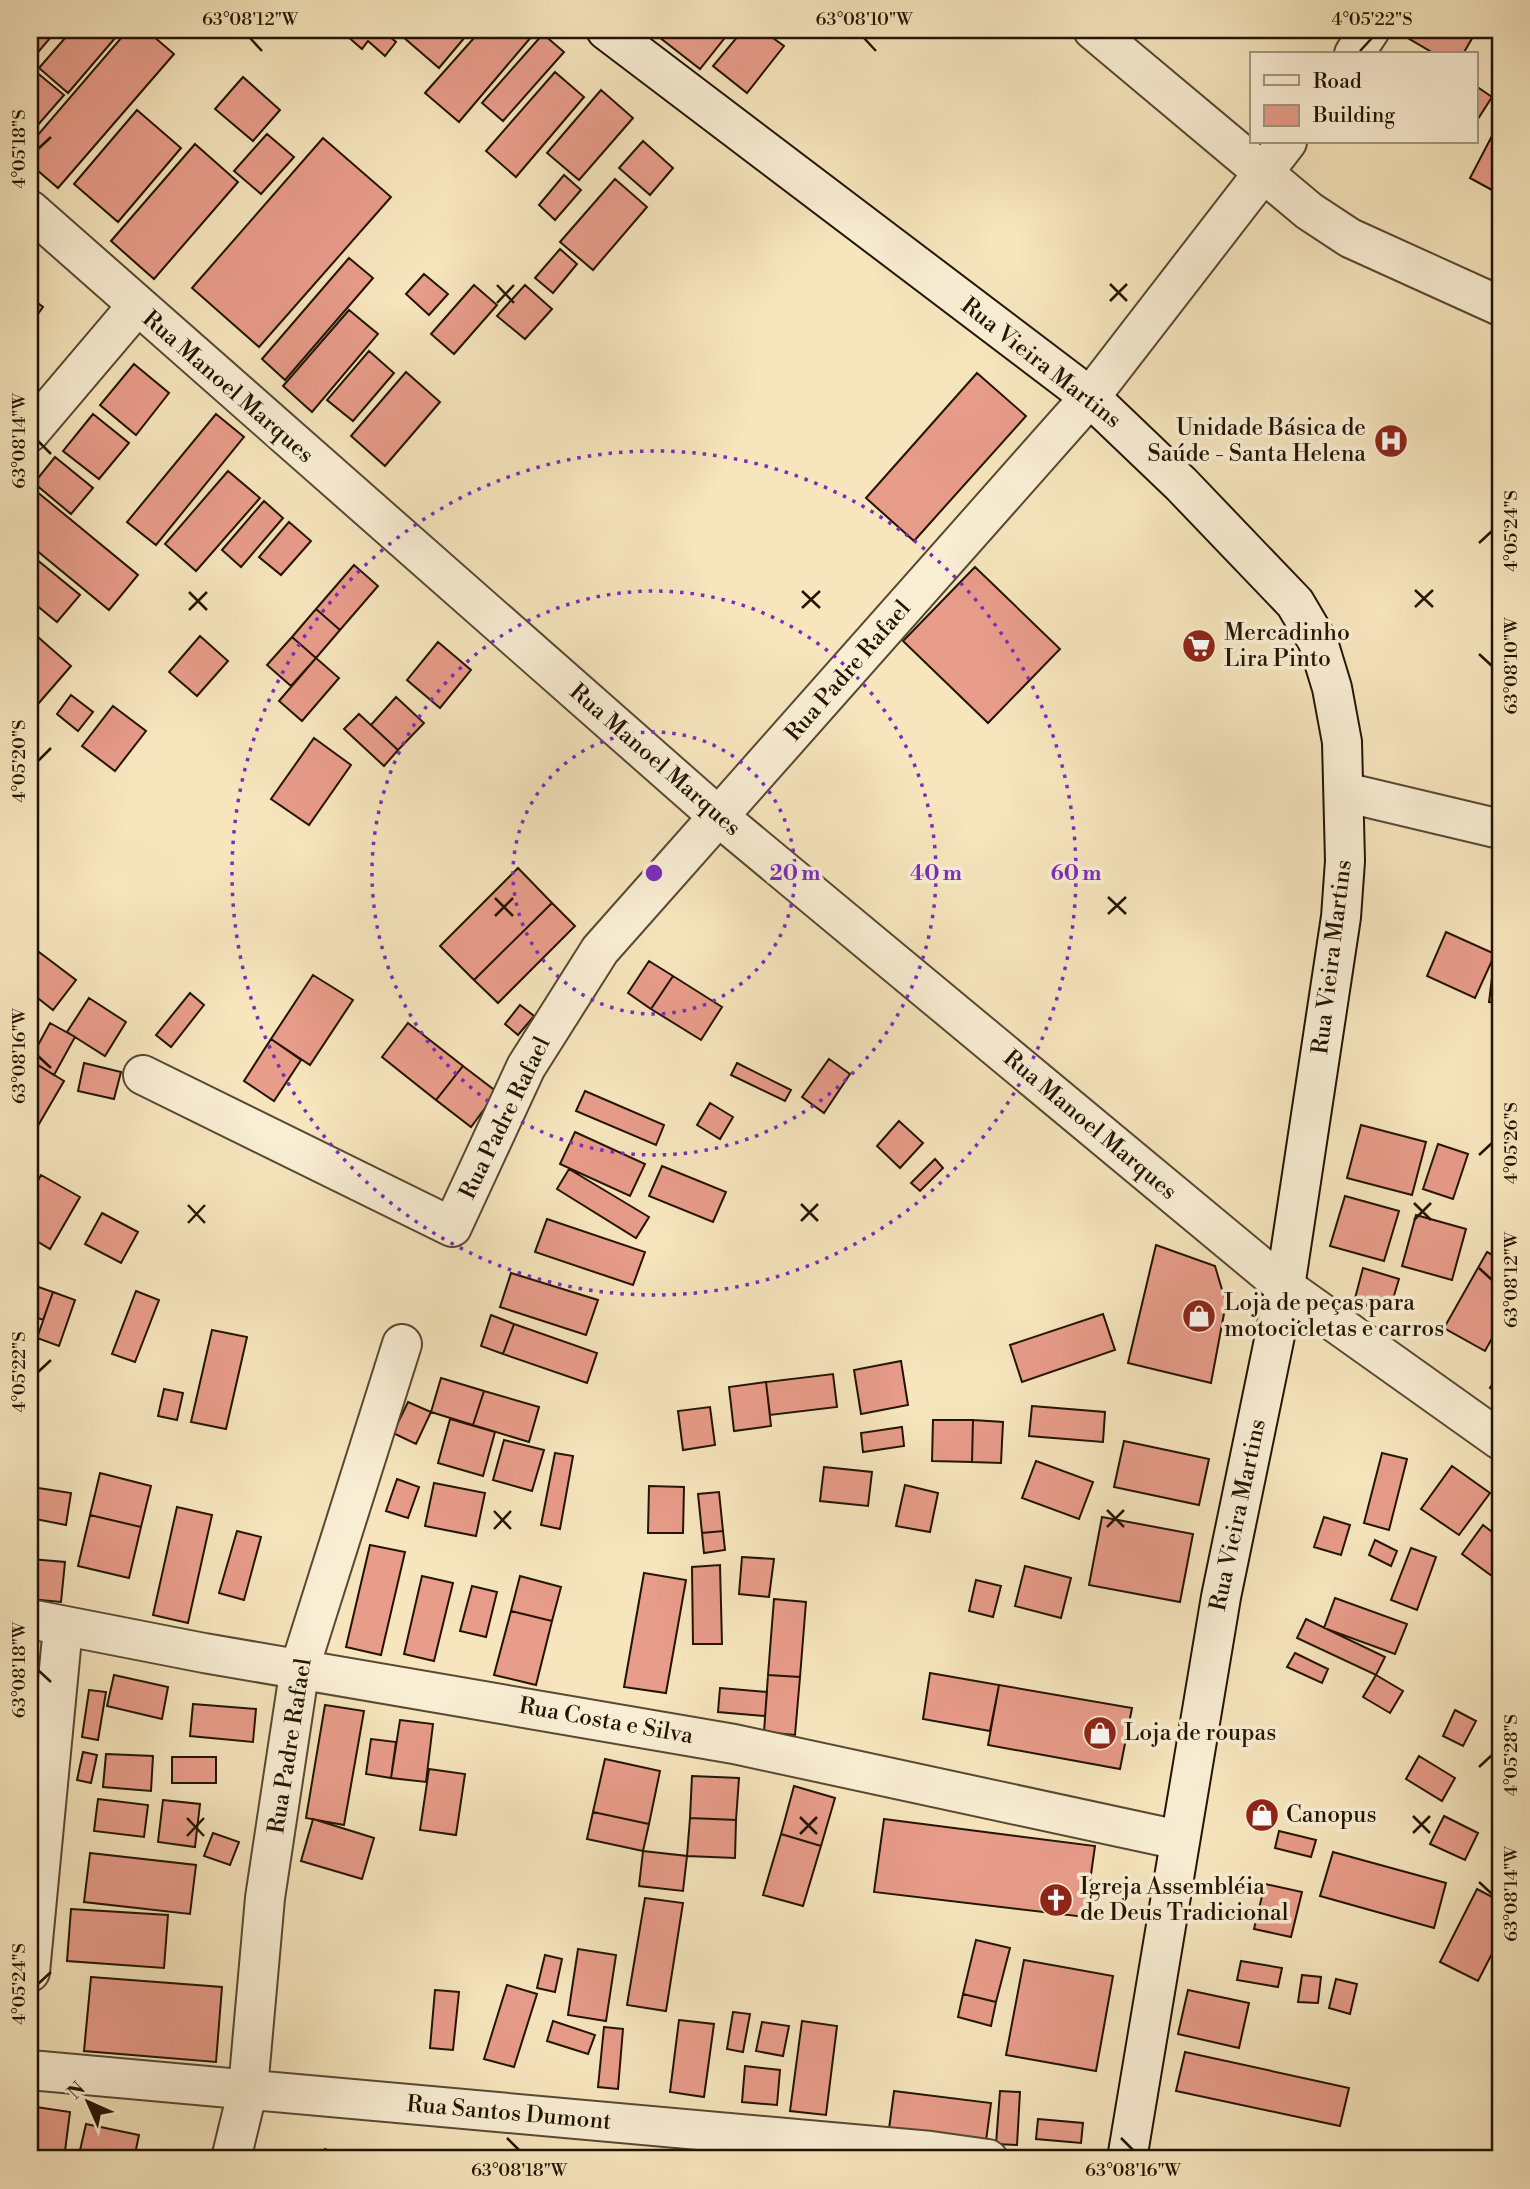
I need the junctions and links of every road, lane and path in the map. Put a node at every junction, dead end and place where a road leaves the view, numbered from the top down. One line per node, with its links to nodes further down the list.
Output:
1 (606, 30): 10 (street, Rua Vieira Martins)
2 (1093, 30): 6 (street)
3 (1370, 30): 4 (street)
4 (1355, 52)
5 (1285, 144): 6 (street, Rua Padre Rafael)
6 (1263, 172): 9 (street); 10 (street, Rua Padre Rafael)
7 (30, 211): 8 (street, Rua Manoel Marques)
8 (136, 306): 11 (street); 13 (street, Rua Manoel Marques)
9 (1500, 306)
10 (1090, 397): 12 (street, Rua Vieira Martins); 13 (street, Rua Padre Rafael)
11 (30, 432)
12 (1344, 792): 14 (street); 16 (street, Rua Vieira Martins)
13 (719, 817): 15 (street, Rua Padre Rafael); 16 (street, Rua Manoel Marques)
14 (1500, 829)
15 (143, 1075)
16 (1285, 1287): 18 (street, Rua Manoel Marques); 21 (street, Rua Vieira Martins)
17 (402, 1344): 20 (street, Rua Padre Rafael)
18 (1500, 1440)
19 (46, 1623): 20 (street, Rua Costa e Silva); 22 (street)
20 (300, 1667): 21 (street, Rua Costa e Silva); 24 (street, Rua Padre Rafael)
21 (1179, 1840): 27 (street, Rua Vieira Martins)
22 (30, 1972)
23 (30, 2070): 24 (street, Rua Santos Dumont)
24 (248, 2089): 25 (street, Rua Padre Rafael); 26 (street, Rua Santos Dumont)
25 (232, 2159)
26 (988, 2159)
27 (1127, 2159)

